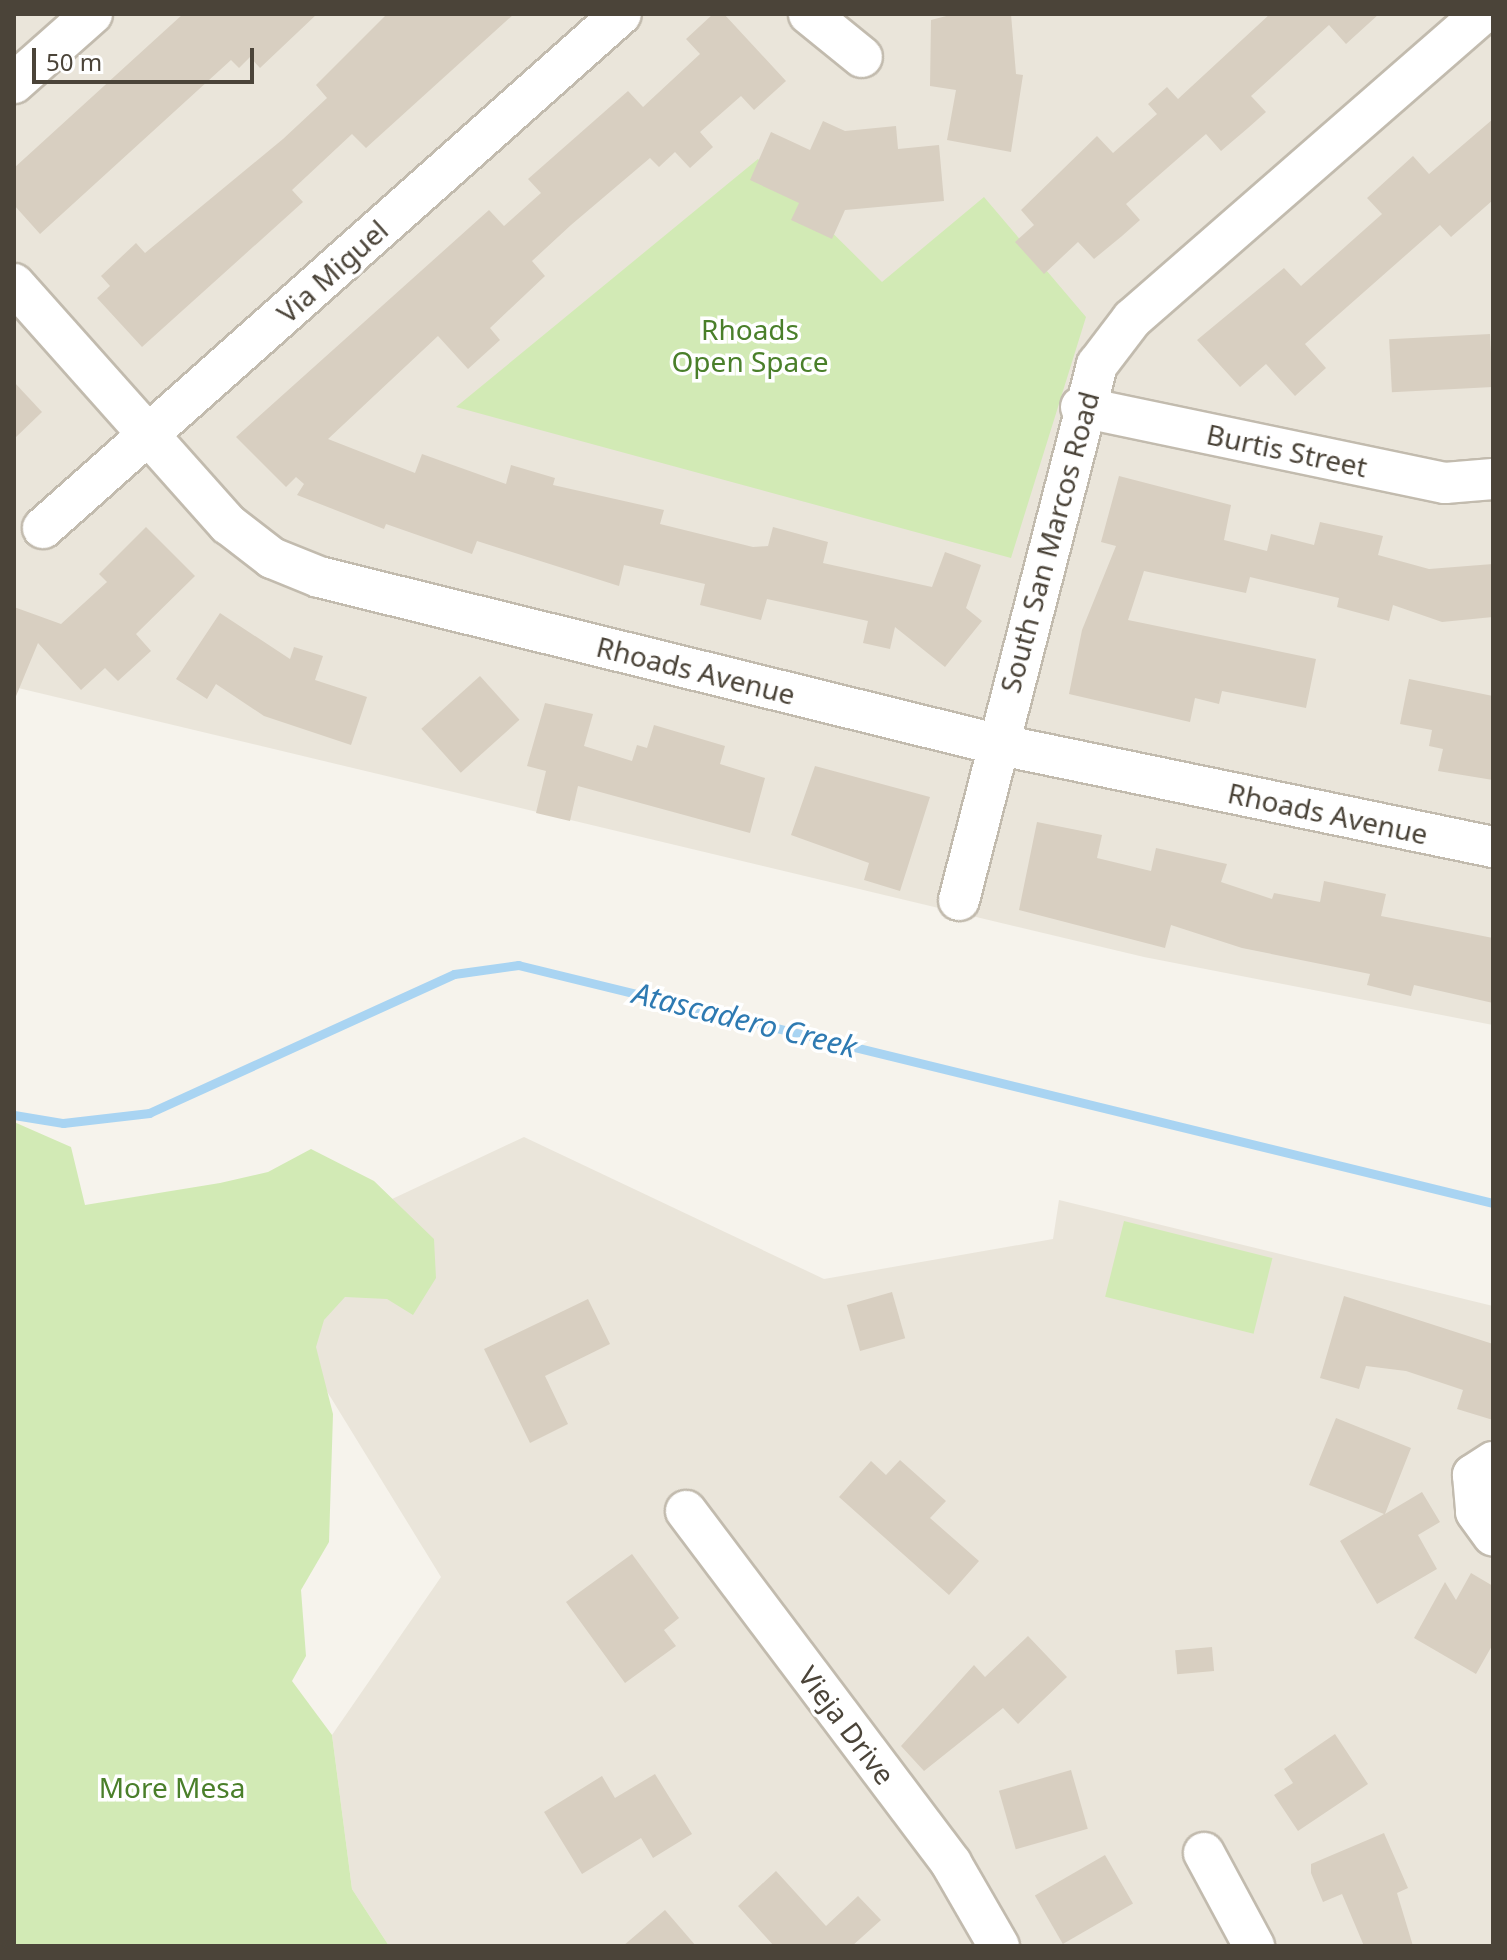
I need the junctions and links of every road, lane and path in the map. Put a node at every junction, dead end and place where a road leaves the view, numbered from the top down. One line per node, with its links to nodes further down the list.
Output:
1 (92, 14): 6 (street)
2 (621, 14): 9 (street, Via Miguel)
3 (809, 14): 5 (street)
4 (1482, 14): 8 (street, South San Marcos Road)
5 (862, 57)
6 (14, 83)
7 (14, 284): 9 (street, Rhoads Avenue)
8 (1081, 407): 10 (street, Burtis Street); 12 (street, South San Marcos Road)
9 (146, 436): 11 (street, Via Miguel); 12 (street, Rhoads Avenue)
10 (1493, 479)
11 (43, 528)
12 (996, 744): 13 (street, Rhoads Avenue); 14 (street, South San Marcos Road)
13 (1493, 847)
14 (959, 900)
15 (1493, 1462): 17 (street)
16 (686, 1511): 19 (street, Vieja Drive)
17 (1493, 1535)
18 (1204, 1853): 20 (street)
19 (999, 1946)
20 (1254, 1946)

